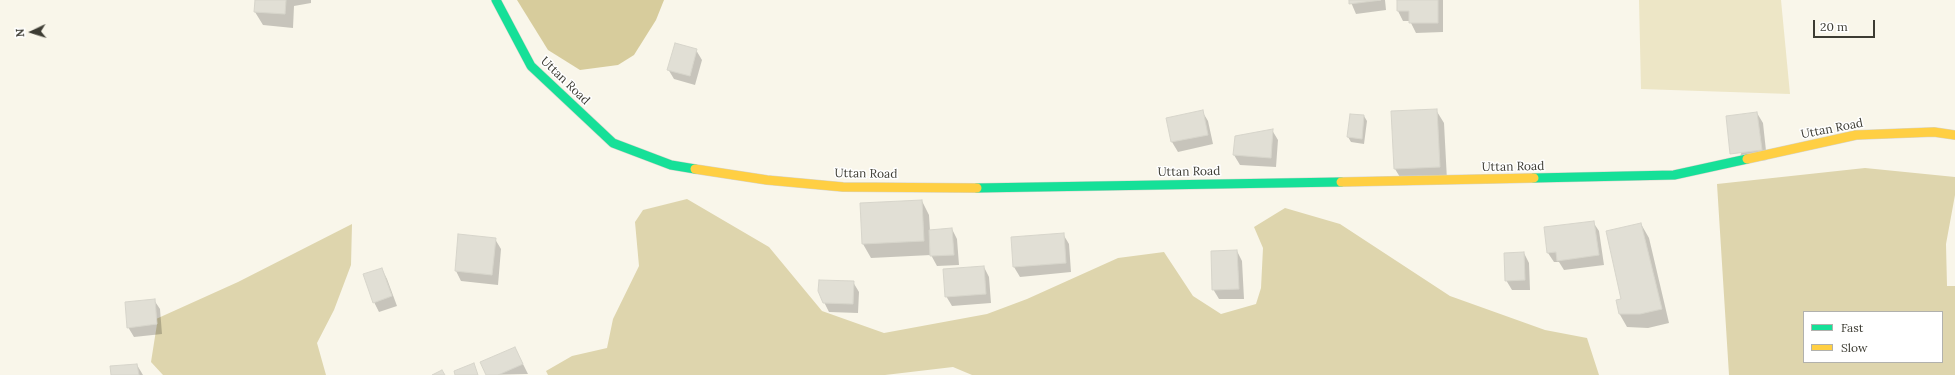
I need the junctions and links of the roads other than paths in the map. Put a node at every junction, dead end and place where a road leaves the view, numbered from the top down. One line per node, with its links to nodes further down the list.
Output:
1 (496, 0): 2 (main road, Uttan Road)
2 (1955, 135)

